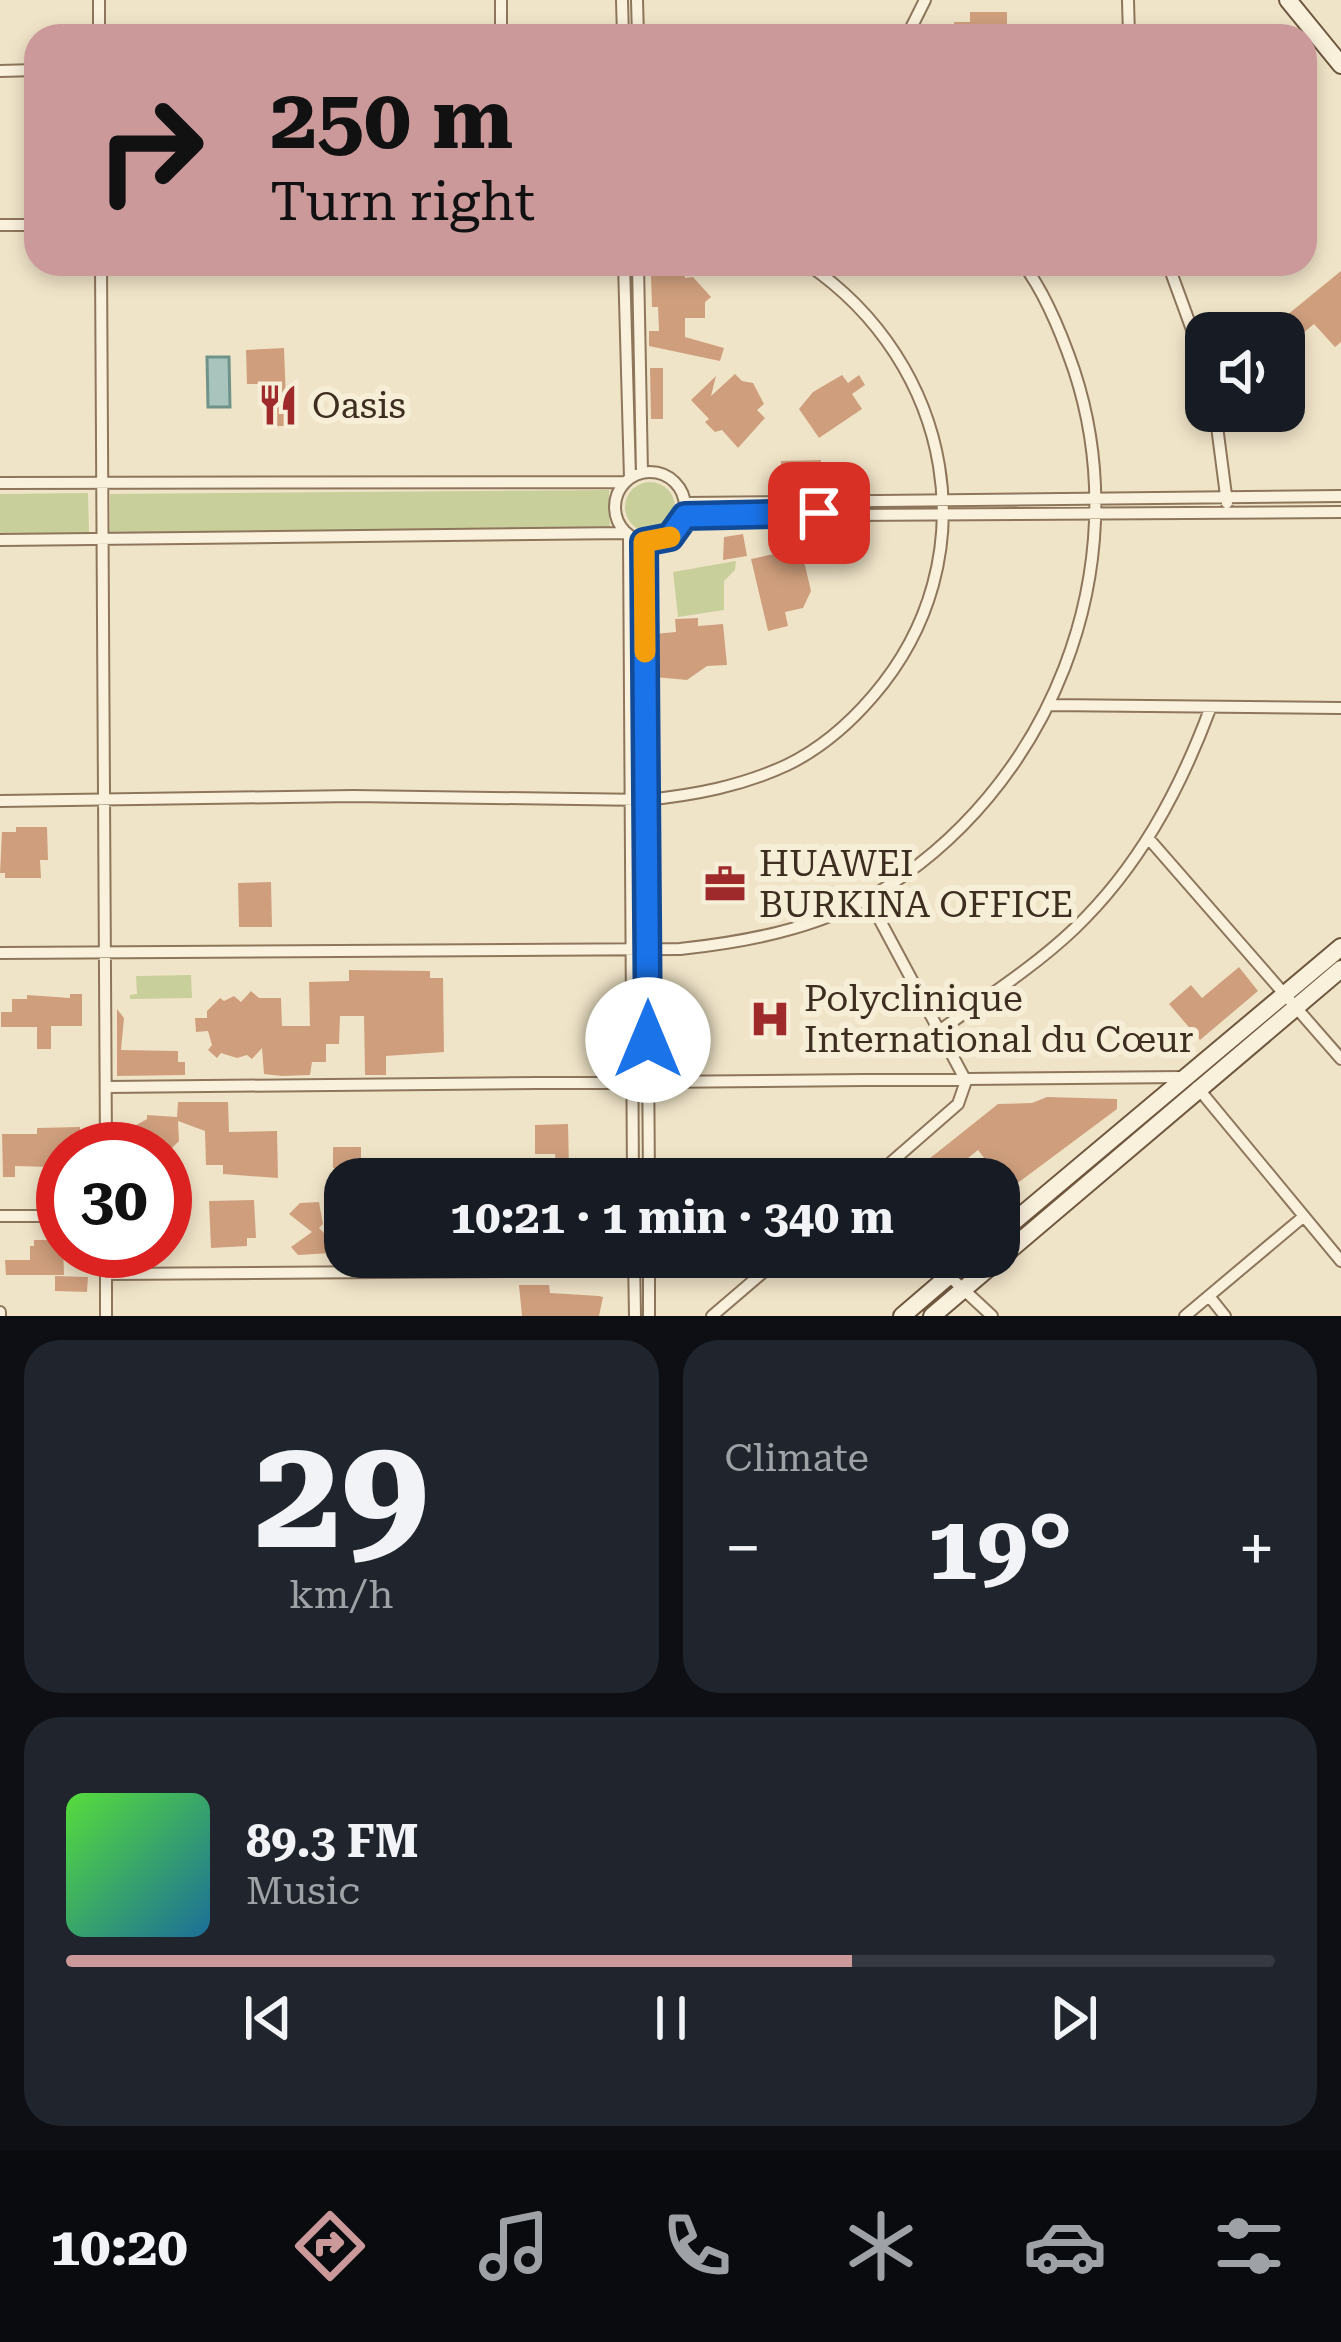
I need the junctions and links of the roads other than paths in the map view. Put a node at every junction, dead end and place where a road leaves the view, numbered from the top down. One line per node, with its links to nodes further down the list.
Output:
1 (1288, 0): 2 (main road)
2 (1308, 24)
3 (1317, 36): 4 (main road)
4 (1341, 65)
5 (101, 276): 14 (street)
6 (624, 276): 13 (street)
7 (638, 276): 13 (street)
8 (823, 276): 19 (street)
9 (1030, 276): 18 (street)
10 (1172, 276): 11 (street)
11 (1186, 312)
12 (1218, 432): 17 (street)
13 (632, 478): 14 (street); 20 (street); 25 (street)
14 (103, 482): 15 (street); 26 (street)
15 (0, 483)
16 (1341, 496): 17 (street)
17 (1226, 497): 18 (street); 21 (street)
18 (1097, 498): 19 (street); 23 (street)
19 (944, 499): 20 (street); 24 (street)
20 (685, 510): 24 (street); 28 (street)
21 (1227, 512): 22 (street); 23 (street)
22 (1341, 512)
23 (1098, 513): 24 (street); 29 (street)
24 (944, 515): 34 (street)
25 (628, 535): 26 (street); 28 (street); 32 (street)
26 (103, 539): 27 (street); 33 (street)
27 (0, 540)
28 (644, 542): 34 (street)
29 (1050, 705): 31 (street); 37 (street)
30 (1341, 708): 31 (street)
31 (1210, 709): 36 (street)
32 (628, 799): 33 (street); 34 (street); 39 (street)
33 (105, 800): 35 (street); 41 (street)
34 (645, 800): 40 (street)
35 (0, 801)
36 (1150, 839): 44 (street); 45 (street)
37 (868, 898): 40 (street); 45 (street)
38 (1341, 947): 44 (main road)
39 (629, 951): 40 (street); 41 (street); 49 (street)
40 (647, 951): 50 (street)
41 (106, 952): 42 (street); 51 (street)
42 (0, 953)
43 (1341, 969): 44 (main road)
44 (1291, 1000): 46 (street); 48 (main road)
45 (939, 1031): 47 (street)
46 (1341, 1059)
47 (966, 1081): 48 (street); 50 (street); 55 (street)
48 (1194, 1083): 58 (street); 59 (main road); 69 (main road)
49 (631, 1084): 50 (street); 51 (street); 53 (street)
50 (648, 1084): 54 (street)
51 (106, 1087): 52 (street)
52 (106, 1122)
53 (633, 1158)
54 (649, 1158)
55 (896, 1158)
56 (0, 1216): 57 (street)
57 (36, 1216)
58 (1303, 1217): 60 (street); 70 (street)
59 (1020, 1218)
60 (1341, 1261)
61 (324, 1270): 62 (street)
62 (192, 1272)
63 (106, 1278): 71 (street)
64 (634, 1278): 72 (street)
65 (649, 1278): 73 (street)
66 (756, 1278): 74 (street)
67 (947, 1278): 75 (main road)
68 (952, 1278): 69 (street)
69 (965, 1288): 76 (main road); 77 (street)
70 (1209, 1296): 78 (street); 79 (street)
71 (106, 1316)
72 (635, 1316)
73 (649, 1316)
74 (712, 1316)
75 (902, 1316)
76 (932, 1316)
77 (992, 1316)
78 (1185, 1316)
79 (1225, 1316)

